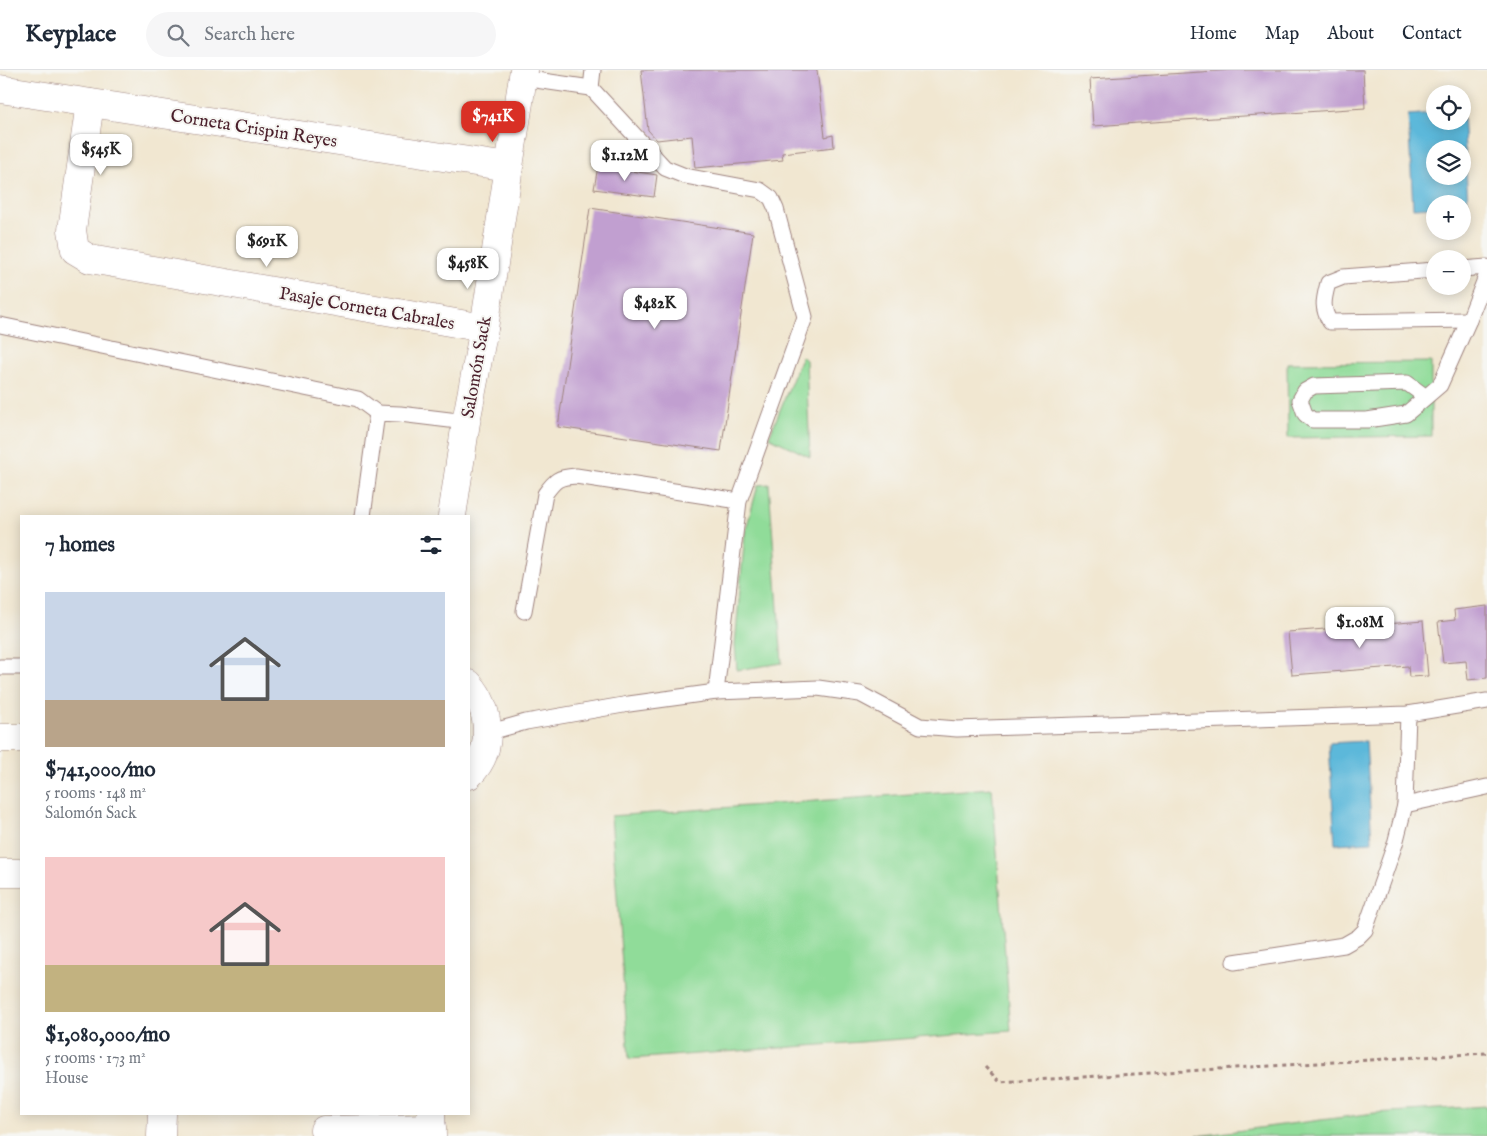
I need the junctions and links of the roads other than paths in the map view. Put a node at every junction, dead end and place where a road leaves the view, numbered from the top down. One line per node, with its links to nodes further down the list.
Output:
1 (593, 70): 3 (lane)
2 (523, 74): 3 (lane); 6 (street, Salomón Sack)
3 (591, 88): 17 (lane)
4 (0, 89): 5 (street, Corneta Crispin Reyes)
5 (90, 103): 6 (street, Corneta Crispin Reyes); 13 (street, Pasaje Corneta Cabrales)
6 (508, 167): 13 (street, Salomón Sack)
7 (1487, 267): 8 (lane)
8 (1471, 268)
9 (1426, 271): 11 (lane)
10 (1487, 274): 11 (lane)
11 (1469, 320): 14 (lane)
12 (0, 325): 15 (lane)
13 (484, 328): 16 (street, Salomón Sack)
14 (1426, 397): 14 (lane)
15 (377, 413): 16 (lane); 18 (lane)
16 (466, 422): 19 (street, Salomón Sack)
17 (739, 501): 20 (lane); 24 (lane)
18 (363, 515)
19 (452, 515)
20 (524, 610)
21 (0, 667): 22 (lane)
22 (20, 667)
23 (470, 685): 27 (street)
24 (716, 692): 26 (lane); 27 (lane)
25 (1487, 701): 26 (lane)
26 (1408, 714): 32 (lane)
27 (488, 733): 30 (street)
28 (0, 738): 29 (street)
29 (20, 738)
30 (470, 774)
31 (1487, 787): 32 (lane)
32 (1405, 805): 35 (lane)
33 (20, 873): 34 (street)
34 (0, 874)
35 (1234, 962)
36 (162, 1115): 39 (street)
37 (432, 1126): 38 (street)
38 (324, 1130)
39 (161, 1136)

